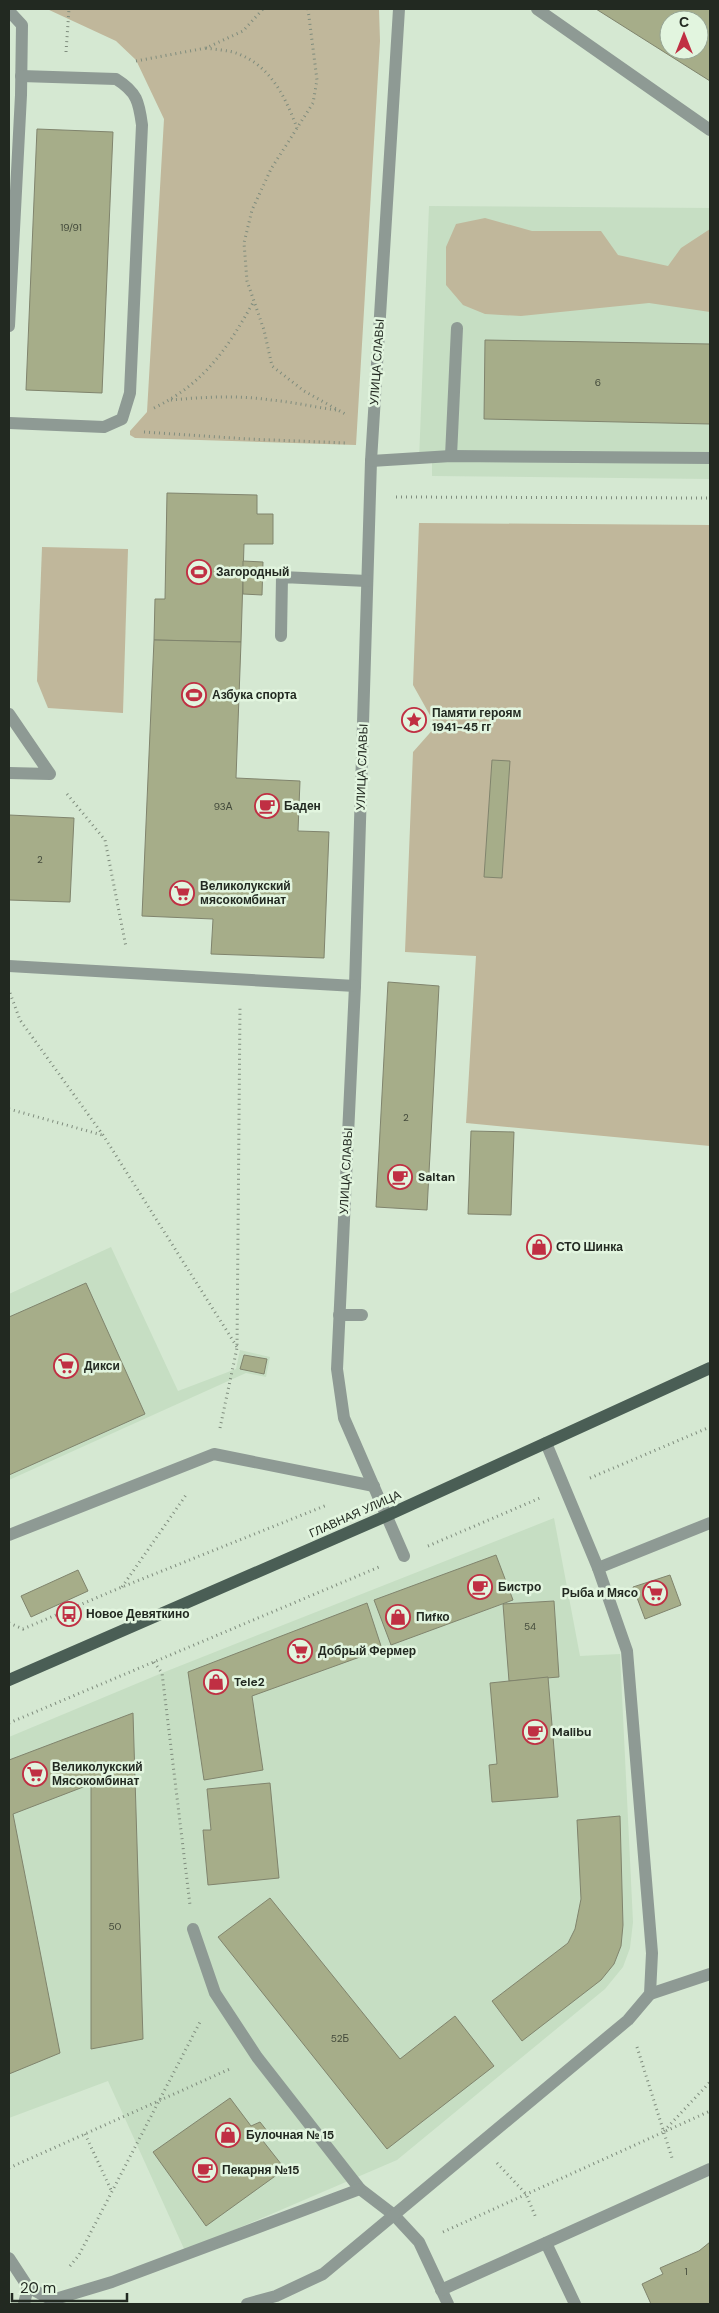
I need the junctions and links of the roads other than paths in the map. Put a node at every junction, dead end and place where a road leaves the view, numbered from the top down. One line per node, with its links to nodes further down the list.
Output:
1 (400, 9): 11 (street, УЛИЦА СЛАВЫ)
2 (537, 9): 5 (street)
3 (9, 11): 4 (street)
4 (21, 76): 6 (street); 8 (street)
5 (710, 130)
6 (9, 326)
7 (457, 328): 9 (street)
8 (9, 423)
9 (451, 456): 10 (street); 11 (street)
10 (710, 458)
11 (371, 461): 12 (street, УЛИЦА СЛАВЫ)
12 (367, 581): 13 (street); 17 (street, УЛИЦА СЛАВЫ)
13 (281, 636)
14 (9, 714): 15 (street)
15 (9, 773)
16 (9, 966): 17 (street)
17 (355, 986): 18 (street, УЛИЦА СЛАВЫ)
18 (339, 1314): 19 (street); 22 (street, УЛИЦА СЛАВЫ)
19 (362, 1315)
20 (710, 1368): 21 (main road, ГЛАВНАЯ УЛИЦА)
21 (546, 1443): 23 (main road, ГЛАВНАЯ УЛИЦА); 27 (street)
22 (374, 1486): 23 (street, УЛИЦА СЛАВЫ); 25 (street)
23 (386, 1516): 26 (street, УЛИЦА СЛАВЫ); 28 (main road, ГЛАВНАЯ УЛИЦА)
24 (710, 1523): 27 (street)
25 (9, 1535)
26 (404, 1556)
27 (598, 1568): 31 (street)
28 (9, 1680)
29 (193, 1928): 33 (street)
30 (710, 1974): 31 (street)
31 (650, 1994): 34 (street)
32 (710, 2169): 35 (street)
33 (360, 2189): 34 (street); 39 (street)
34 (394, 2215): 38 (street); 41 (street)
35 (546, 2243): 38 (street); 43 (street)
36 (9, 2258): 37 (street)
37 (28, 2288): 39 (street); 40 (street)
38 (442, 2290): 42 (street)
39 (53, 2302)
40 (24, 2304)
41 (247, 2304)
42 (448, 2304)
43 (575, 2304)

